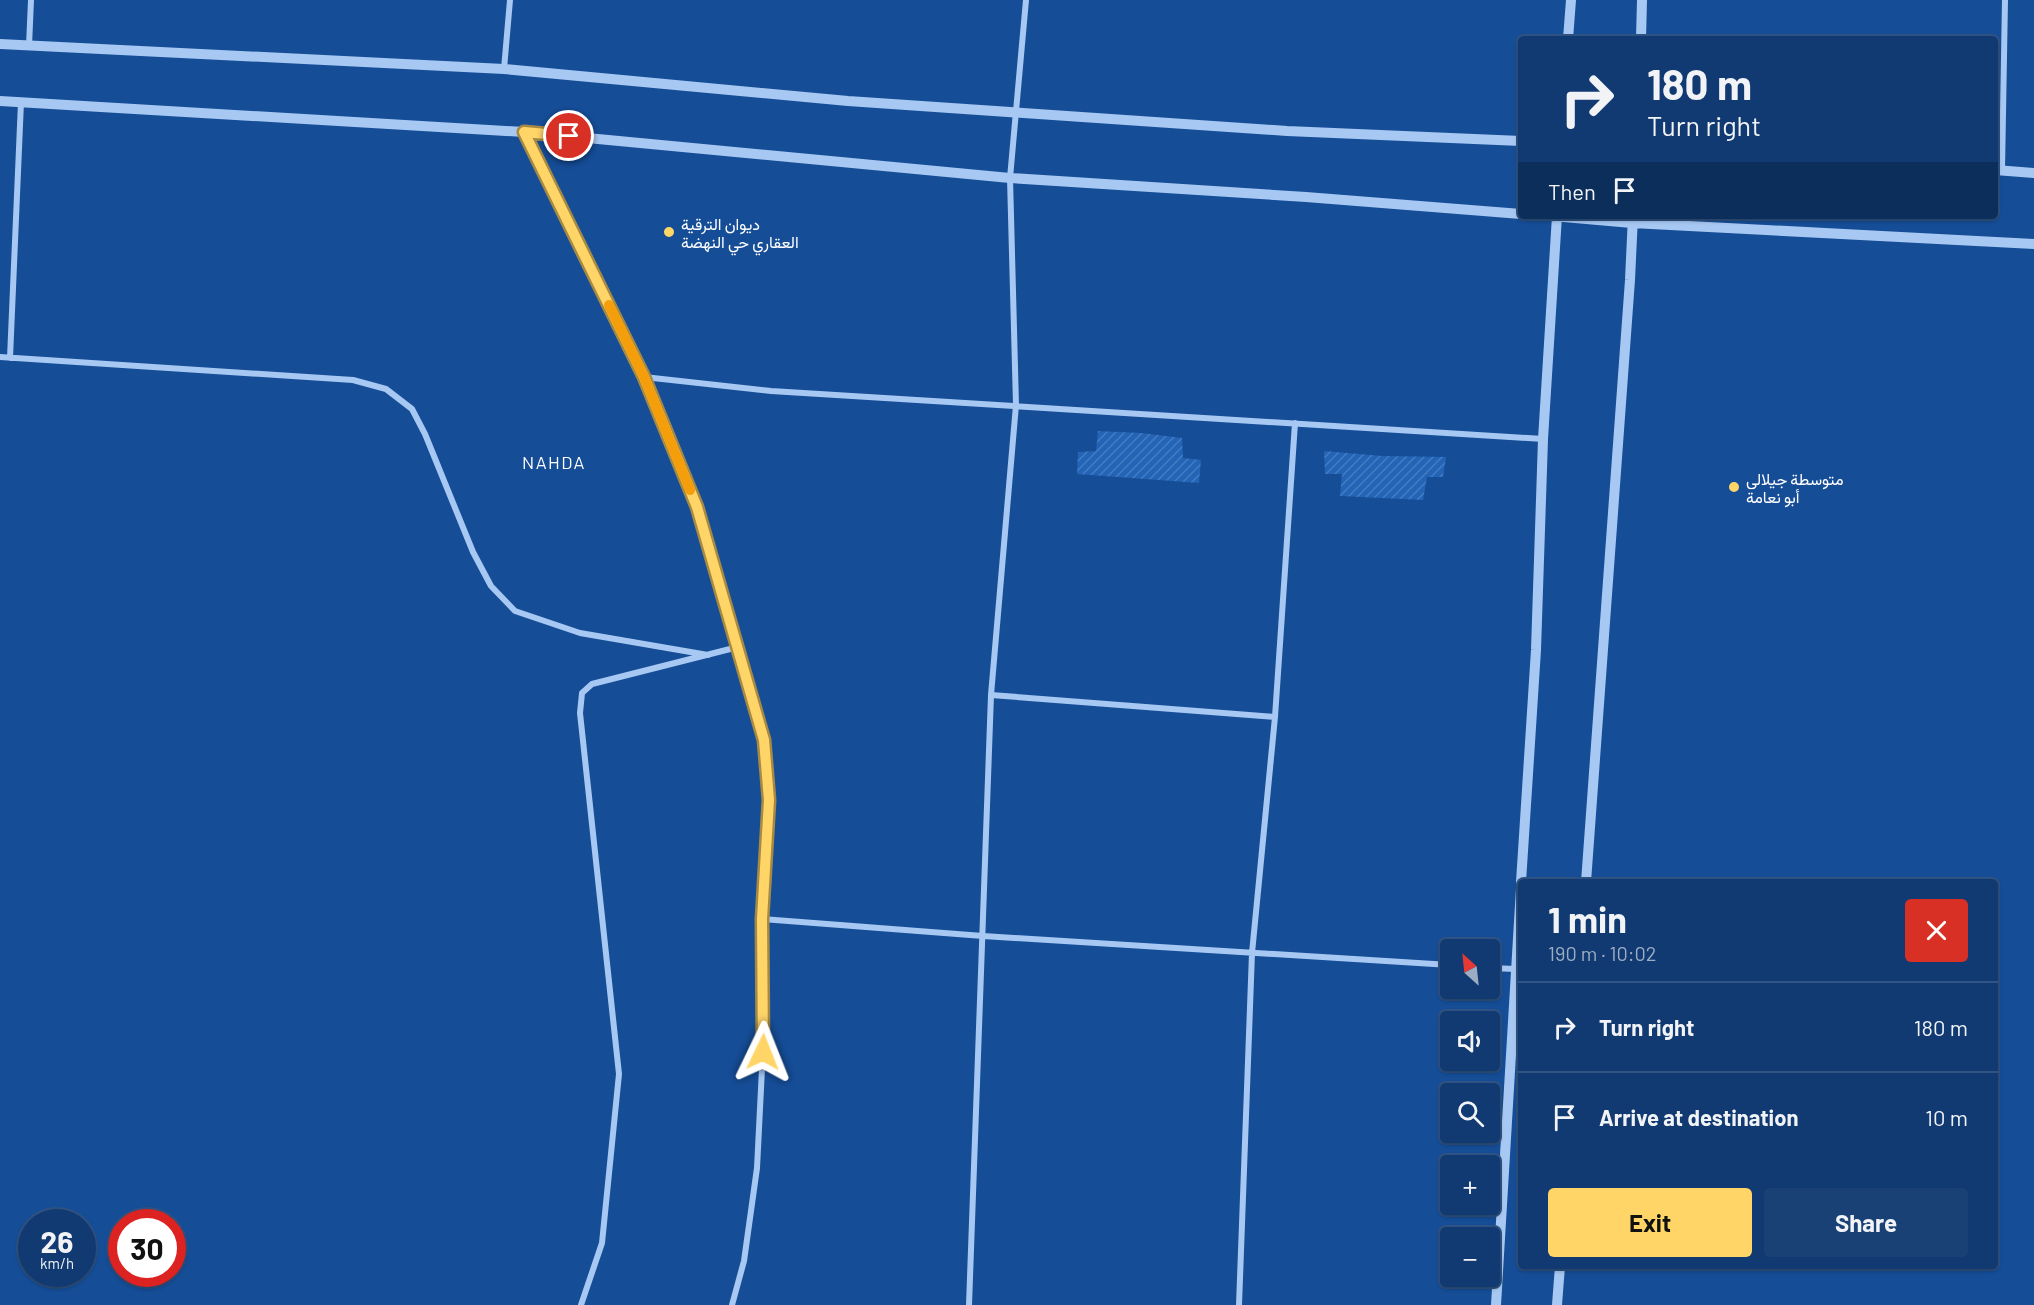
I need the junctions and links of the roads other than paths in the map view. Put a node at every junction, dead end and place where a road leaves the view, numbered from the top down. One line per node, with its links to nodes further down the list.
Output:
1 (31, 0): 10 (street)
2 (510, 0): 11 (street)
3 (1026, 0): 14 (street)
4 (1571, 0): 7 (street)
5 (1642, 0): 8 (street)
6 (2005, 0): 17 (street)
7 (1568, 36)
8 (1641, 36)
9 (0, 44): 10 (street)
10 (29, 46): 11 (street)
11 (504, 69): 14 (street)
12 (0, 101): 13 (street)
13 (21, 102): 15 (street); 25 (street)
14 (1016, 113): 16 (street); 19 (street)
15 (524, 132): 19 (street); 26 (street)
16 (1518, 141)
17 (1998, 170): 18 (street)
18 (2034, 173)
19 (1010, 178): 20 (street); 27 (street)
20 (1518, 214)
21 (1557, 219): 29 (street)
22 (1633, 219): 23 (street); 35 (street)
23 (2034, 244)
24 (0, 357): 25 (street)
25 (10, 358): 31 (street)
26 (644, 377): 27 (street); 30 (street)
27 (1016, 405): 28 (street); 32 (street)
28 (1295, 423): 29 (street); 33 (street)
29 (1543, 440): 34 (street)
30 (738, 647): 31 (street); 36 (street)
31 (708, 655): 44 (street)
32 (991, 695): 33 (street); 37 (street)
33 (1275, 717): 39 (street)
34 (1521, 879)
35 (1586, 879)
36 (762, 919): 37 (street); 45 (street)
37 (983, 936): 39 (street); 46 (street)
38 (1518, 937): 42 (street)
39 (1252, 953): 40 (street); 47 (street)
40 (1440, 965)
41 (1500, 968): 42 (street)
42 (1516, 969): 48 (street)
43 (1560, 1269): 49 (street)
44 (581, 1305)
45 (732, 1305)
46 (969, 1305)
47 (1239, 1305)
48 (1496, 1305)
49 (1557, 1305)

